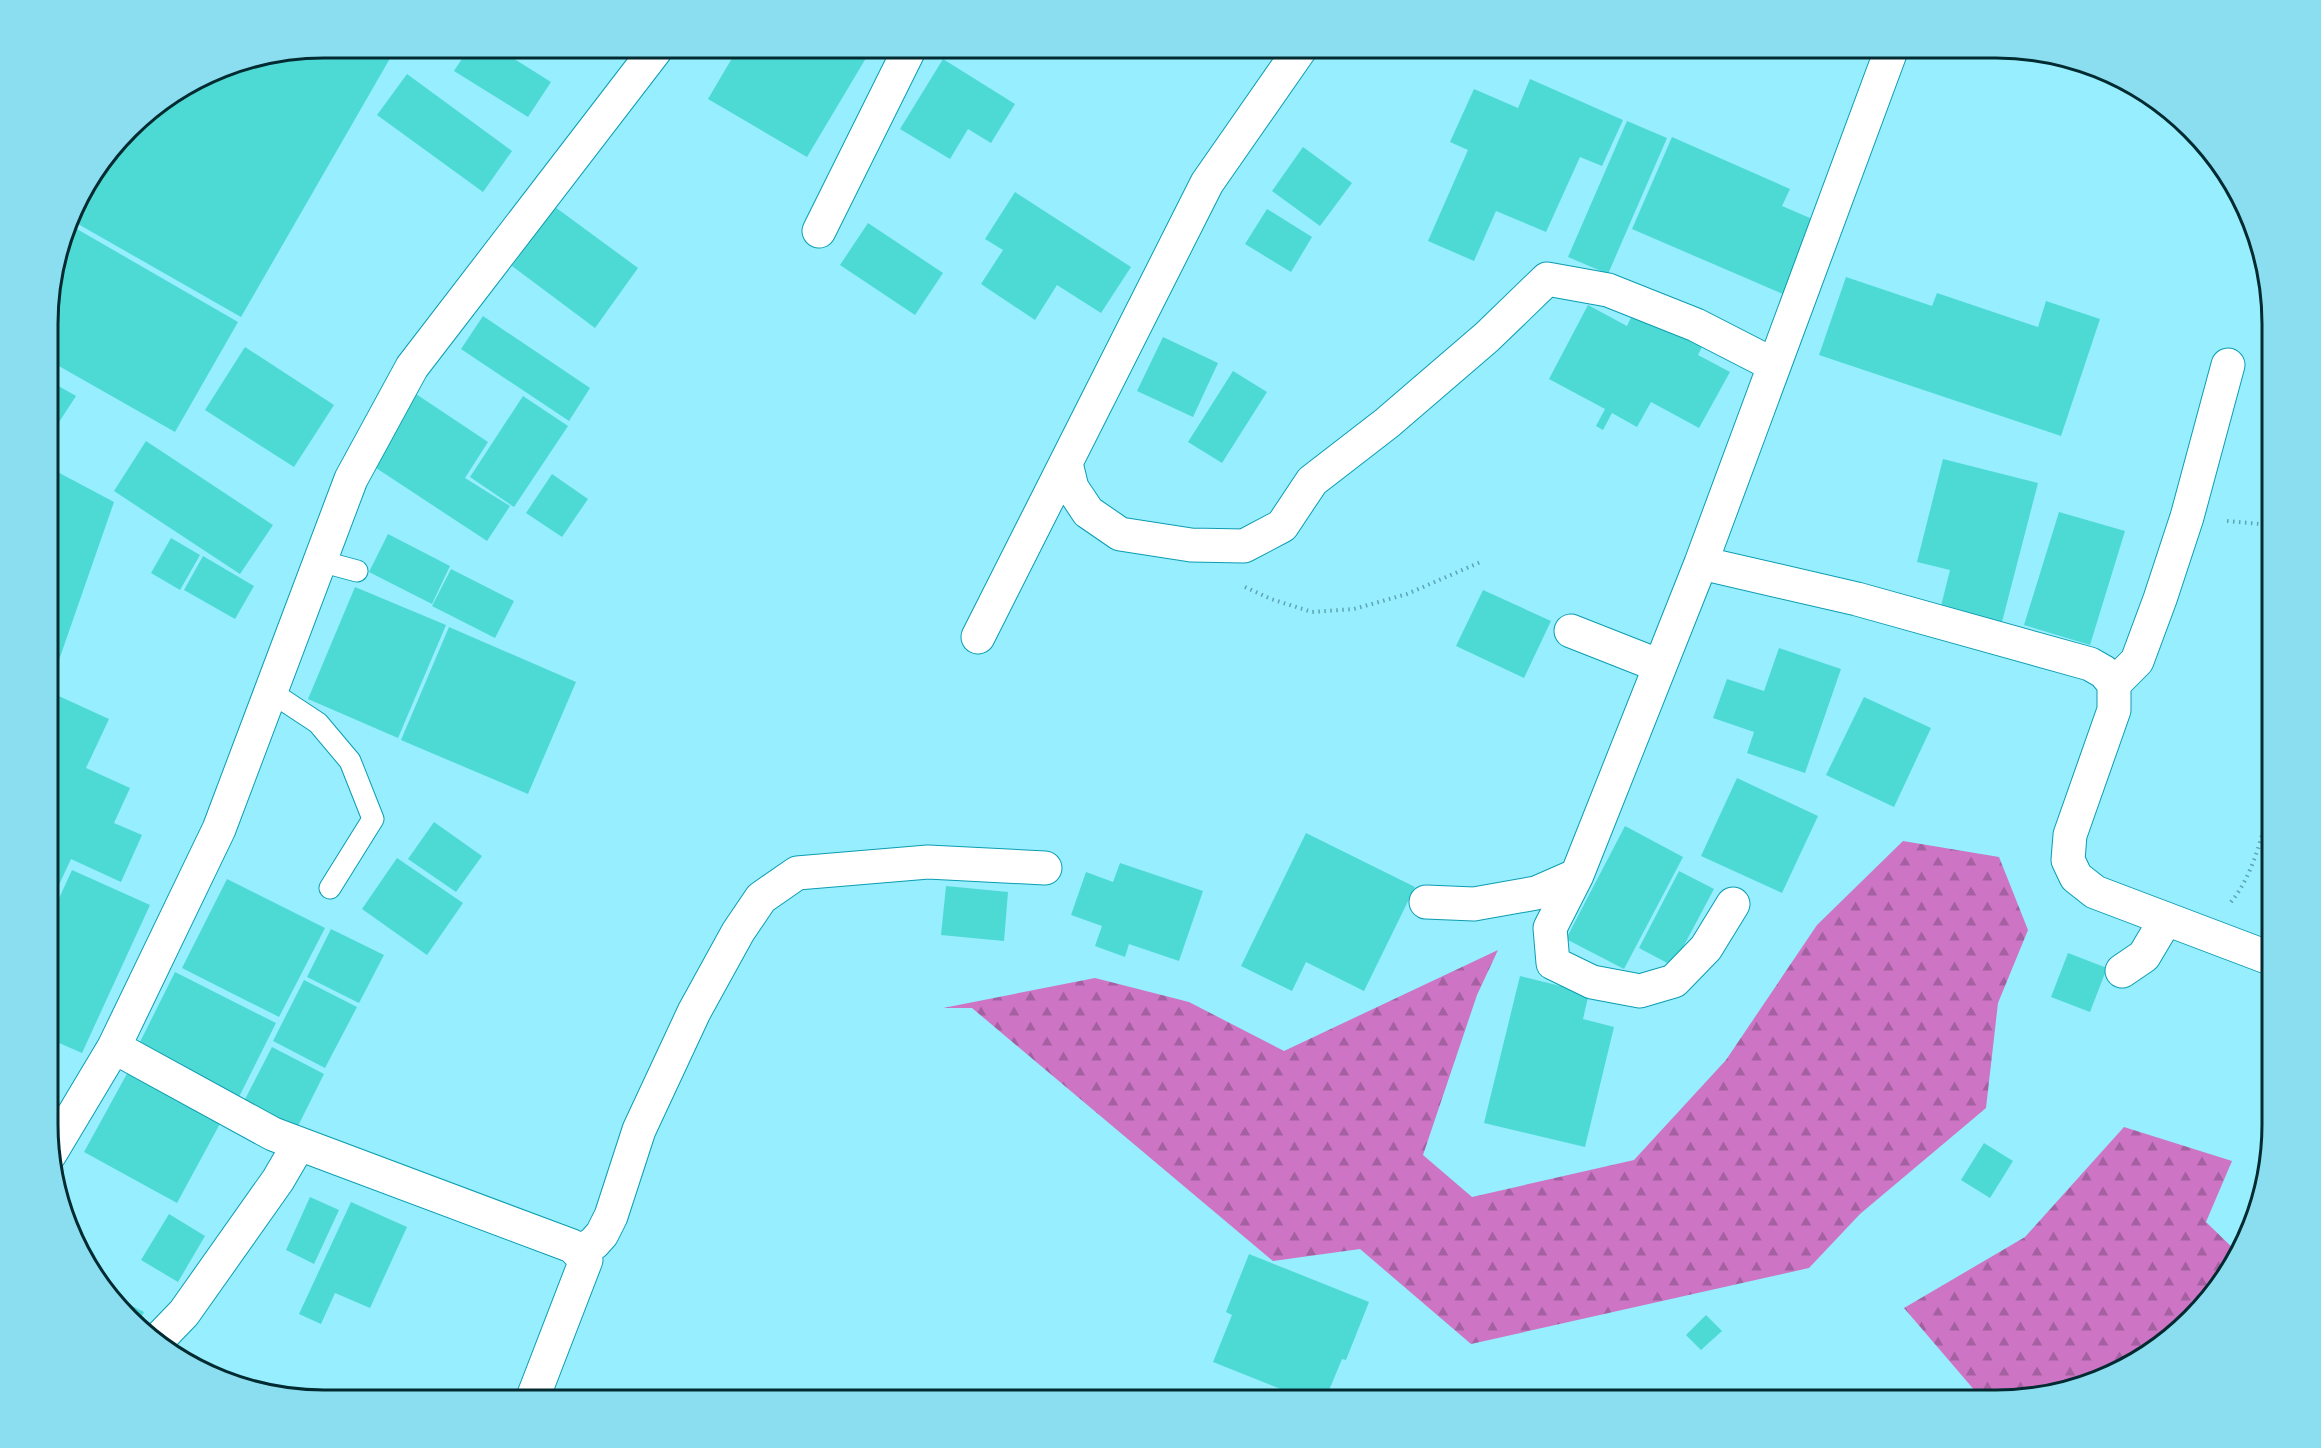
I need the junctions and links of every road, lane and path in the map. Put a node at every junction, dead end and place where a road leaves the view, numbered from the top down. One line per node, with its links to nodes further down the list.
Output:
1 (649, 58): 9 (street)
2 (905, 58): 5 (street)
3 (1294, 58): 8 (street)
4 (1888, 58): 6 (street)
5 (819, 231)
6 (1774, 365): 8 (street); 11 (street)
7 (2228, 365): 17 (street)
8 (1066, 462): 15 (street)
9 (320, 561): 12 (lane); 18 (street)
10 (1483, 561): 13 (path)
11 (1701, 563): 16 (street); 17 (street)
12 (357, 571)
13 (1239, 584)
14 (1571, 631): 16 (street)
15 (978, 637)
16 (1660, 666): 21 (street)
17 (2114, 684): 25 (street)
18 (271, 692): 22 (lane); 28 (street)
19 (2262, 835): 25 (path)
20 (1045, 868): 31 (street)
21 (1577, 875): 23 (street); 24 (street)
22 (330, 888)
23 (1426, 902)
24 (1733, 904)
25 (2178, 924): 26 (street); 27 (street)
26 (2262, 955)
27 (2122, 971)
28 (114, 1047): 29 (street); 30 (street)
29 (59, 1140)
30 (299, 1144): 31 (street); 32 (street)
31 (579, 1253): 33 (street)
32 (163, 1334)
33 (536, 1390)

